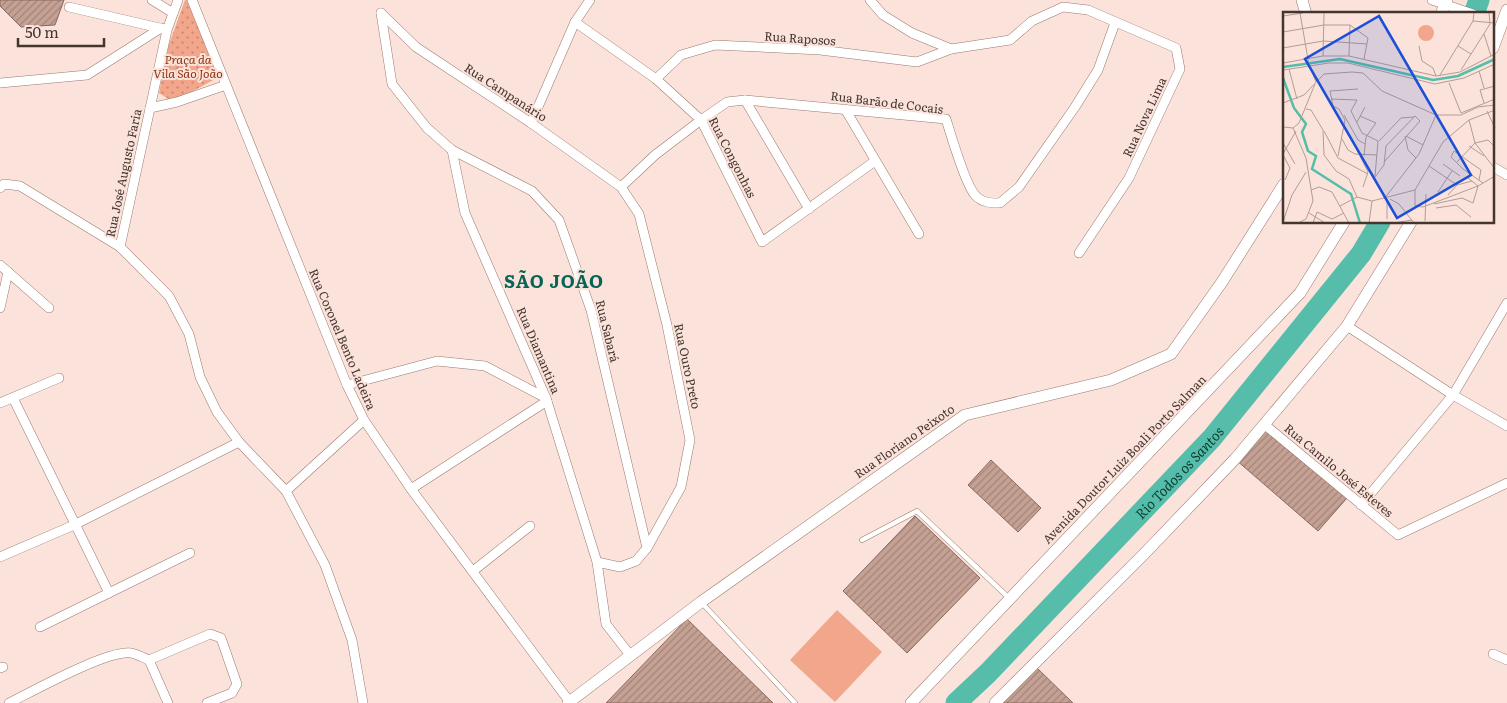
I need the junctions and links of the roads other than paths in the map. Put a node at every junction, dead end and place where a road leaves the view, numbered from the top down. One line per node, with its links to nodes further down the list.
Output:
1 (152, 0): 11 (street)
2 (178, 0): 11 (street, Rua José Augusto Faria)
3 (192, 0): 21 (street, Rua Coronel Bento Ladeira)
4 (590, 0): 13 (street)
5 (870, 0): 18 (street)
6 (1432, 0): 7 (street)
7 (1446, 6): 10 (street)
8 (69, 7): 16 (street)
9 (1507, 10): 15 (street)
10 (1466, 12)
11 (173, 13): 16 (street, Rua José Augusto Faria)
12 (381, 13): 26 (street, Rua Campanário); 27 (street, Rua Sabará)
13 (575, 22): 19 (street, Rua Congonhas); 26 (street)
14 (1115, 22): 18 (street, Rua Nova Lima); 24 (street, Rua Barão de Cocais); 39 (street, Rua Nova Lima)
15 (1499, 23): 17 (street)
16 (164, 29): 20 (street); 23 (street, Rua José Augusto Faria)
17 (1494, 44)
18 (951, 50): 19 (street, Rua Raposos)
19 (656, 79): 25 (street, Rua Congonhas)
20 (0, 83)
21 (226, 85): 23 (street); 47 (street, Rua Coronel Bento Ladeira)
22 (746, 100): 24 (street, Rua Barão de Cocais); 25 (street, Rua Barão de Cocais); 34 (street)
23 (150, 108): 38 (street, Rua José Augusto Faria)
24 (846, 109): 28 (street)
25 (702, 120): 32 (street, Rua Barão de Cocais); 34 (street, Rua Congonhas)
26 (531, 122): 32 (street, Rua Campanário)
27 (452, 150): 50 (street, Rua Diamantina); 63 (street, Rua Sabará)
28 (875, 160): 34 (street); 37 (street)
29 (1494, 168): 30 (street)
30 (1507, 175)
31 (1283, 186): 70 (street, Rua Floriano Peixoto)
32 (621, 187): 63 (street, Rua Ouro Preto)
33 (0, 188): 38 (street)
34 (809, 209)
35 (1343, 224): 69 (street, Avenida Doutor Luiz Boali Porto Salman)
36 (1410, 224): 45 (street)
37 (919, 234)
38 (120, 247): 55 (street, Rua José Augusto Faria)
39 (1079, 253)
40 (0, 265): 41 (street)
41 (8, 272): 43 (street); 44 (street)
42 (1507, 303): 48 (street)
43 (0, 308)
44 (49, 308)
45 (1347, 326): 48 (street); 53 (street)
46 (59, 378): 49 (street)
47 (347, 385): 50 (street); 52 (street, Rua Coronel Bento Ladeira)
48 (1453, 396): 54 (street); 59 (street)
49 (13, 398): 51 (street); 60 (street)
50 (546, 400): 57 (street); 66 (street, Rua Diamantina)
51 (0, 403)
52 (364, 420): 57 (street, Rua Coronel Bento Ladeira); 58 (street)
53 (1264, 424): 59 (street, Rua Camilo José Esteves); 83 (street)
54 (1507, 426)
55 (239, 442): 58 (street, Rua José Augusto Faria); 60 (street)
56 (1507, 483): 59 (street, Rua Camilo José Esteves)
57 (411, 489): 67 (street, Rua Coronel Bento Ladeira)
58 (286, 491): 80 (street, Rua José Augusto Faria)
59 (1361, 505)
60 (74, 525): 65 (street); 68 (street)
61 (530, 526): 67 (street)
62 (862, 540): 69 (lane)
63 (647, 548): 66 (street)
64 (190, 553): 68 (street)
65 (0, 557)
66 (597, 562): 73 (street, Rua Diamantina)
67 (473, 571): 76 (street, Rua Coronel Bento Ladeira)
68 (108, 593): 71 (street)
69 (1010, 599): 82 (street, Avenida Doutor Luiz Boali Porto Salman)
70 (701, 602): 73 (street, Rua Floriano Peixoto); 81 (lane)
71 (40, 627)
72 (1493, 654): 75 (street)
73 (630, 655): 76 (street, Rua Floriano Peixoto)
74 (149, 660): 77 (street); 78 (street); 79 (street)
75 (1507, 660)
76 (568, 702)
77 (9, 703)
78 (168, 703)
79 (207, 703)
80 (363, 703)
81 (795, 703)
82 (911, 703)
83 (995, 703)

